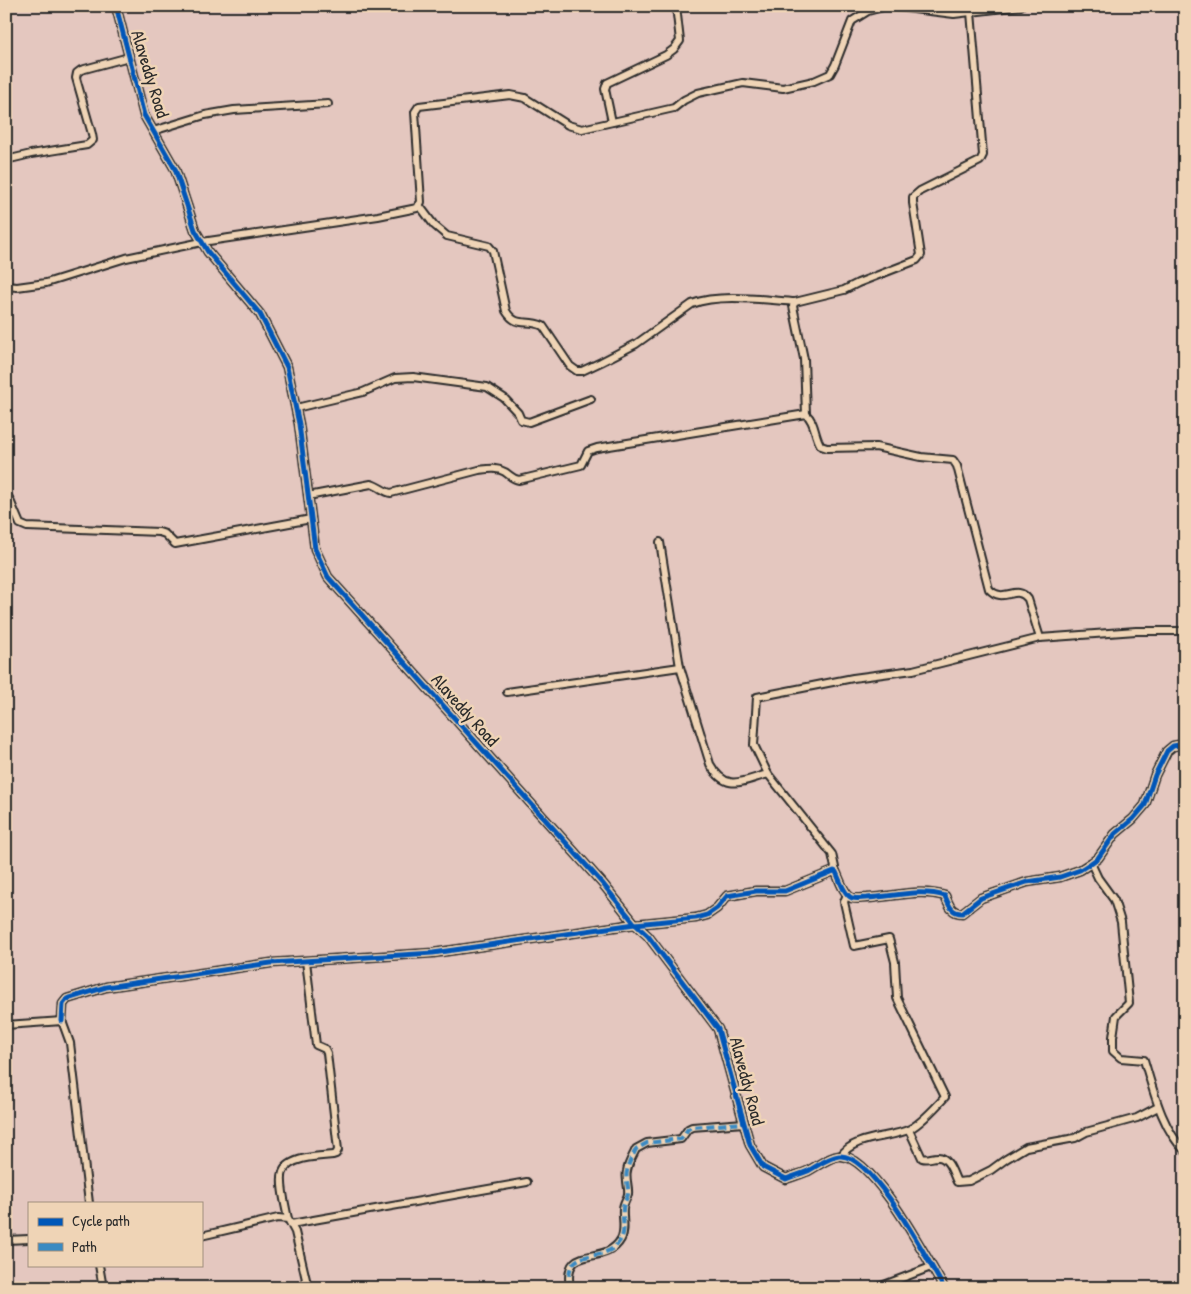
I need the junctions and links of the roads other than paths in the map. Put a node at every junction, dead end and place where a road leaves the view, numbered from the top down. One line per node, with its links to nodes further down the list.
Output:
1 (116, 6): 6 (street, Alaveddy Road)
2 (676, 6): 8 (street)
3 (888, 6): 5 (street); 8 (street)
4 (1021, 6): 5 (street)
5 (971, 12): 14 (street)
6 (129, 58): 9 (street, Alaveddy Road); 10 (street)
7 (328, 104): 9 (street)
8 (612, 122): 11 (street)
9 (154, 131): 12 (street, Alaveddy Road)
10 (6, 160)
11 (419, 205): 12 (street); 14 (street)
12 (202, 242): 13 (street); 16 (street, Alaveddy Road)
13 (6, 286)
14 (795, 302): 17 (street)
15 (592, 399): 16 (street)
16 (296, 408): 18 (street, Alaveddy Road)
17 (806, 414): 18 (street); 23 (street)
18 (308, 496): 20 (street, Alaveddy Road)
19 (9, 498): 20 (street)
20 (312, 519): 31 (street, Alaveddy Road)
21 (660, 542): 24 (street)
22 (1185, 631): 23 (street)
23 (1040, 638): 27 (street)
24 (680, 666): 25 (street); 27 (street)
25 (507, 692)
26 (1185, 744): 28 (street)
27 (768, 774): 29 (street)
28 (1091, 863): 30 (street); 35 (street)
29 (836, 872): 30 (street); 31 (street)
30 (847, 894): 37 (street)
31 (635, 924): 32 (street); 36 (street, Alaveddy Road)
32 (306, 961): 33 (street); 42 (street)
33 (62, 1021): 34 (street); 41 (street)
34 (6, 1025)
35 (1158, 1107): 37 (street); 38 (street)
36 (744, 1123): 39 (street, Alaveddy Road); 50 (street)
37 (909, 1130): 39 (street)
38 (1185, 1151)
39 (841, 1156): 47 (street)
40 (526, 1182): 42 (street)
41 (89, 1202)
42 (290, 1222): 43 (street); 49 (street)
43 (202, 1236)
44 (28, 1239): 45 (street)
45 (6, 1240)
46 (99, 1266): 48 (street)
47 (931, 1267): 51 (street); 52 (street)
48 (103, 1288)
49 (308, 1288)
50 (570, 1288)
51 (876, 1288)
52 (944, 1288)

